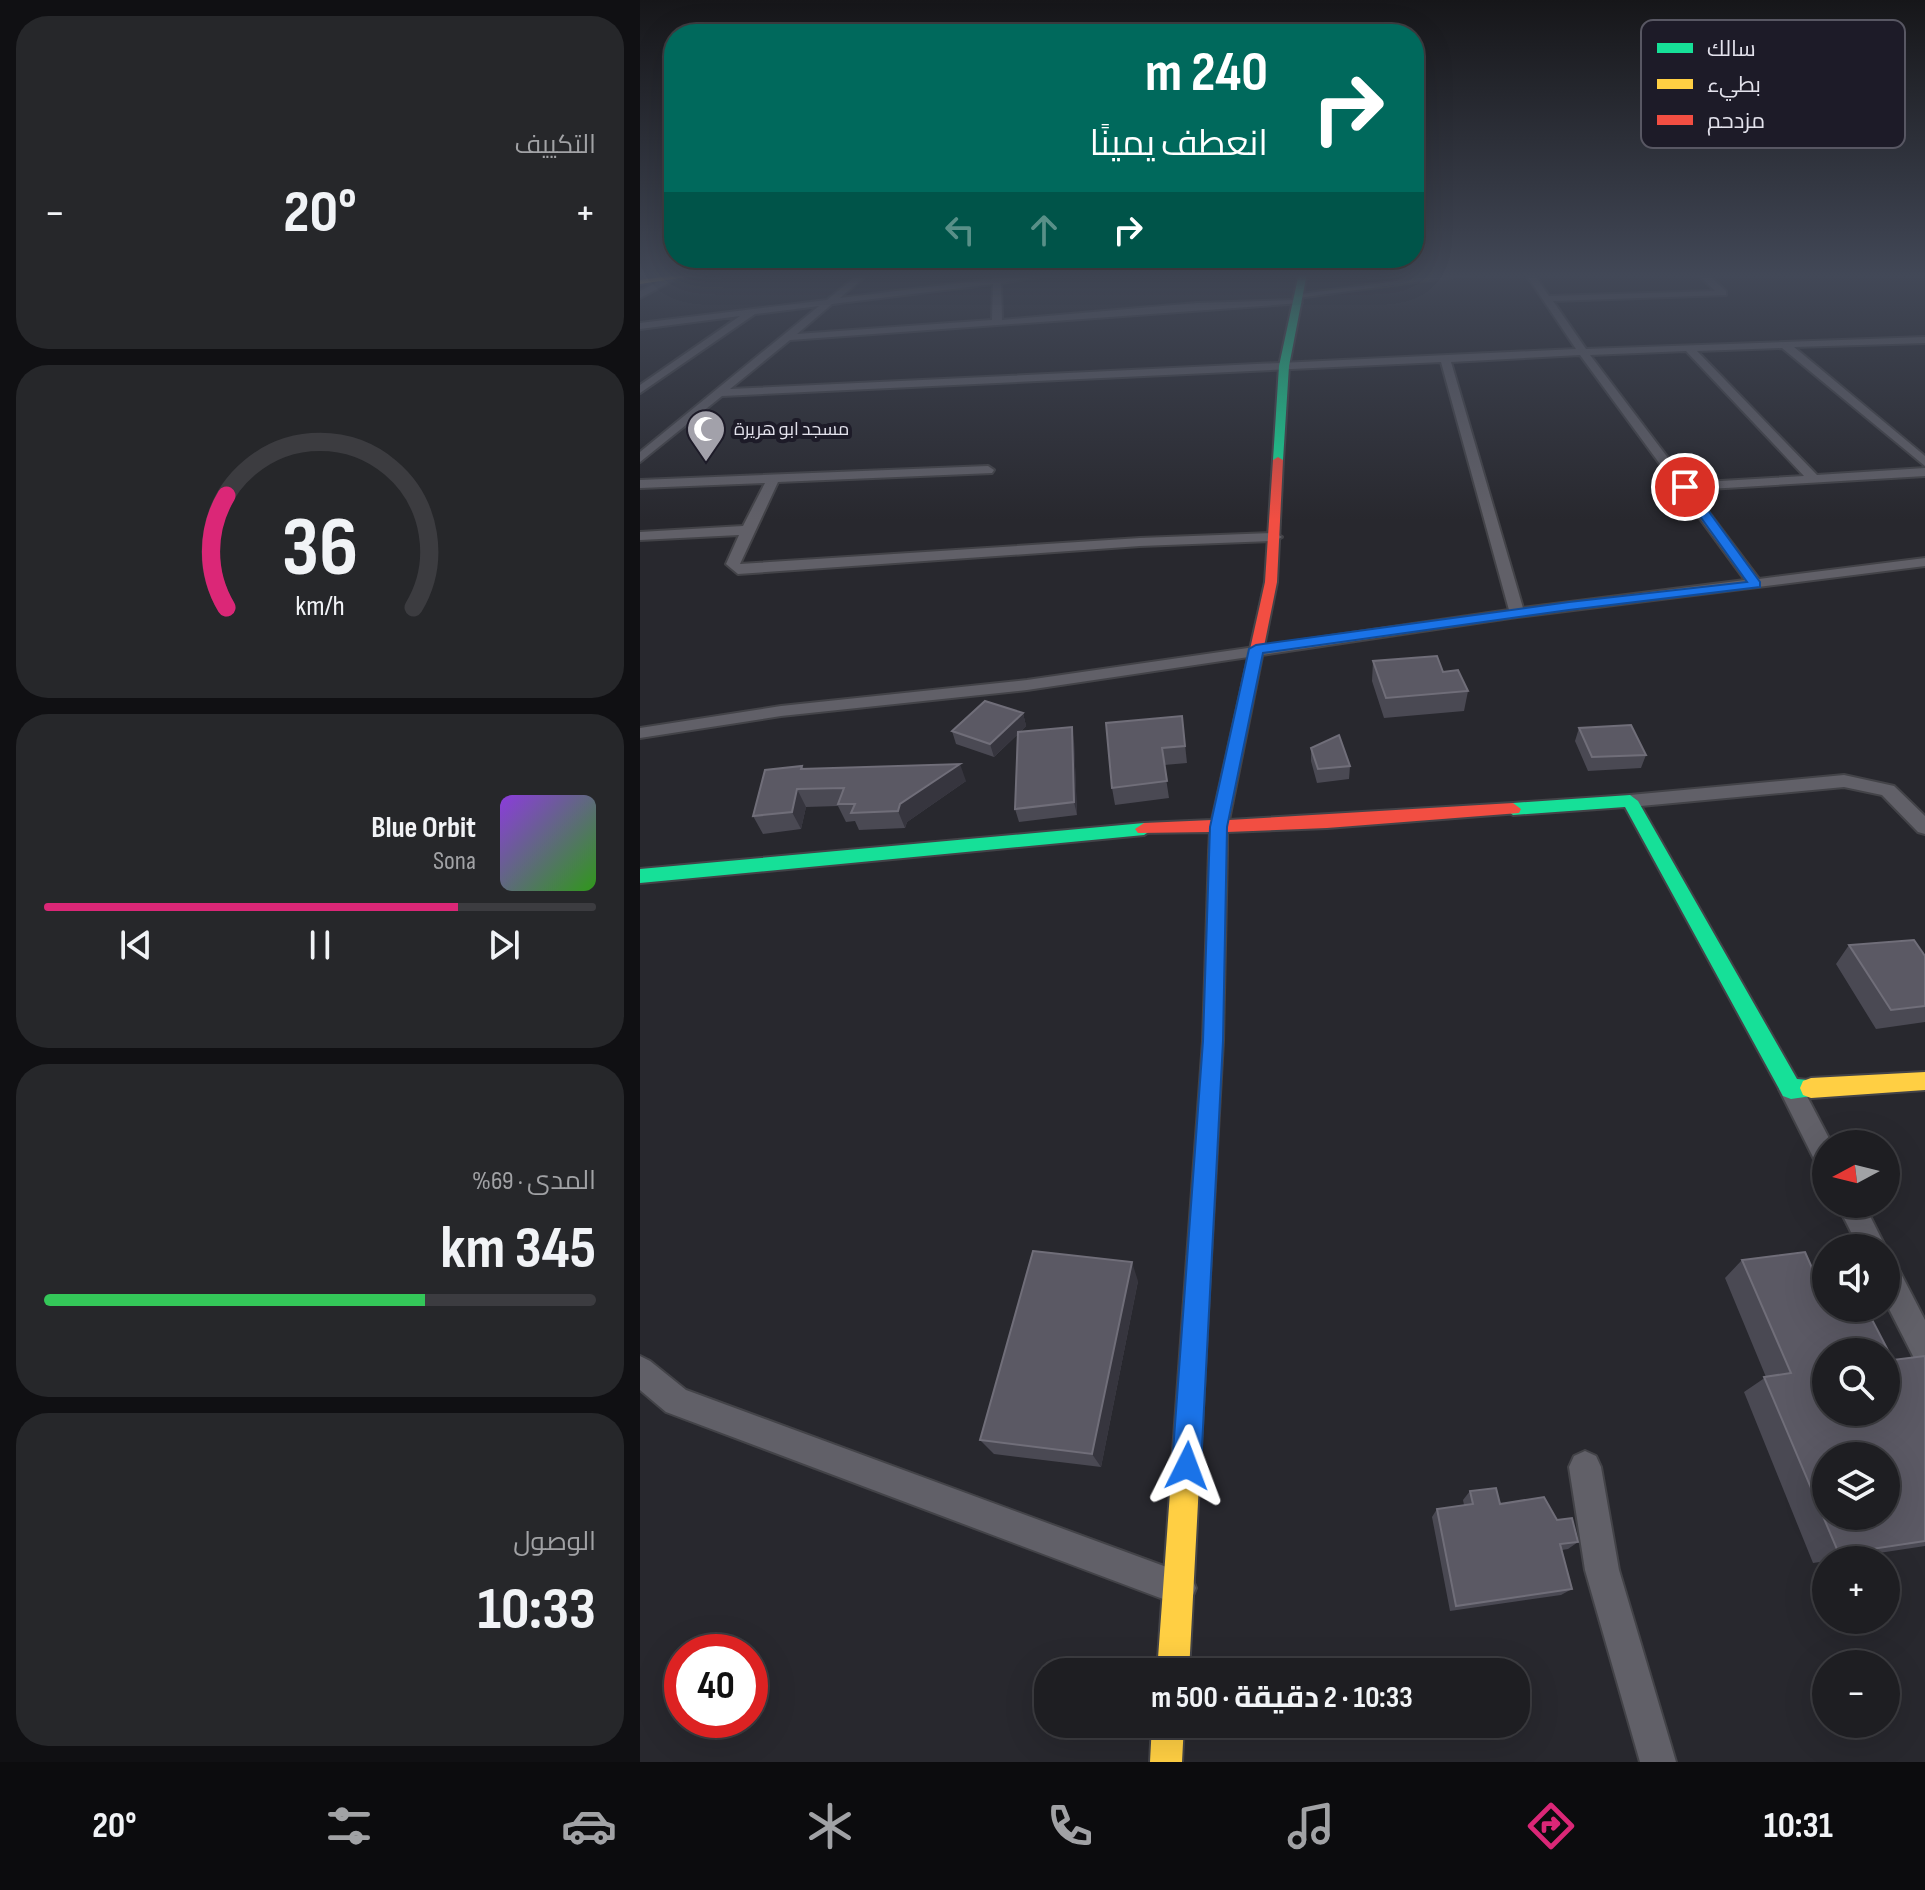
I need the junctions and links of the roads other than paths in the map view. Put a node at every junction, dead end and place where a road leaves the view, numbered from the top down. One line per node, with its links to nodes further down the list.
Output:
1 (690, 355): 10 (street)
2 (768, 355): 11 (street)
3 (1286, 355): 9 (street)
4 (1527, 355): 8 (street)
5 (1585, 355): 19 (street)
6 (1696, 355): 16 (street)
7 (1797, 355): 13 (street)
8 (1445, 360): 9 (street); 25 (street)
9 (1284, 366): 11 (street); 22 (street)
10 (640, 390)
11 (721, 393): 12 (street)
12 (640, 458)
13 (1925, 462)
14 (988, 470): 17 (street)
15 (1925, 472): 16 (street)
16 (1813, 478): 19 (street)
17 (773, 479): 18 (street); 20 (street)
18 (640, 484)
19 (1685, 487): 24 (street)
20 (748, 530): 21 (street); 22 (street)
21 (640, 536)
22 (1275, 537): 26 (street)
23 (1924, 564): 24 (street)
24 (1756, 585): 25 (street)
25 (1517, 613): 26 (street)
26 (1256, 649): 27 (street); 29 (street)
27 (640, 733)
28 (1630, 801): 29 (street); 30 (street); 33 (street)
29 (1219, 827): 31 (street); 39 (street)
30 (1925, 827)
31 (640, 876)
32 (1925, 1081): 33 (street)
33 (1791, 1089): 34 (street)
34 (1812, 1130)
35 (1900, 1301): 36 (street)
36 (1925, 1350)
37 (640, 1371): 39 (street)
38 (1585, 1467): 43 (street)
39 (1179, 1588): 40 (street)
40 (1174, 1658)
41 (1167, 1738): 42 (street)
42 (1166, 1762)
43 (1658, 1762)

